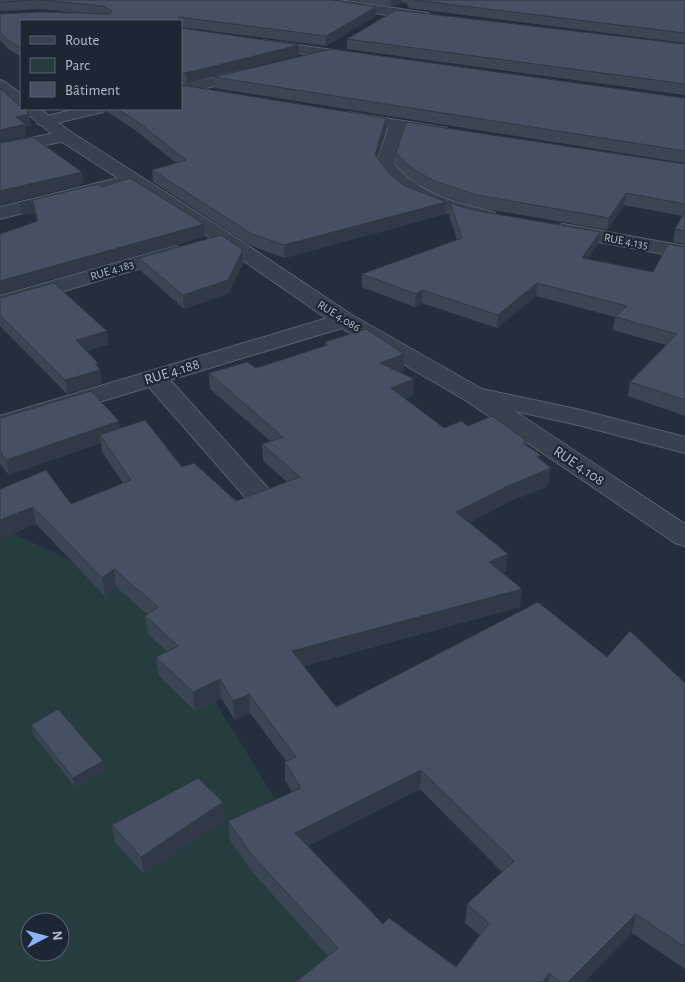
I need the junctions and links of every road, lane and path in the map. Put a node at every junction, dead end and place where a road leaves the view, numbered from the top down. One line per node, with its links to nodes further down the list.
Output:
1 (313, 0): 3 (street)
2 (412, 0): 3 (street)
3 (394, 13): 4 (street); 5 (street)
4 (442, 18)
5 (377, 23)
6 (352, 39): 8 (street)
7 (249, 42): 8 (street)
8 (326, 54): 9 (street); 10 (street)
9 (365, 59)
10 (291, 64)
11 (264, 70): 13 (street)
12 (0, 85): 16 (street)
13 (182, 89)
14 (182, 89): 15 (street)
15 (220, 96)
16 (20, 101)
17 (87, 110): 19 (street)
18 (328, 114): 20 (street)
19 (37, 115): 22 (street, RUE 4.086)
20 (397, 125): 21 (street); 26 (street)
21 (454, 134)
22 (65, 136): 23 (street); 24 (street, RUE 4.086)
23 (0, 149)
24 (130, 180): 25 (street); 28 (street, RUE 4.086)
25 (0, 212)
26 (502, 219)
27 (541, 226): 29 (street, RUE 4.135)
28 (224, 239): 30 (street, RUE 4.183); 31 (street, RUE 4.086)
29 (685, 252)
30 (0, 303)
31 (344, 320): 32 (street, RUE 4.188); 33 (street, RUE 4.086)
32 (154, 377): 34 (street, RUE 4.188); 36 (street)
33 (474, 394): 35 (street, RUE 4.086); 37 (street, RUE 4.108)
34 (0, 424)
35 (685, 444)
36 (256, 492)
37 (685, 537)

